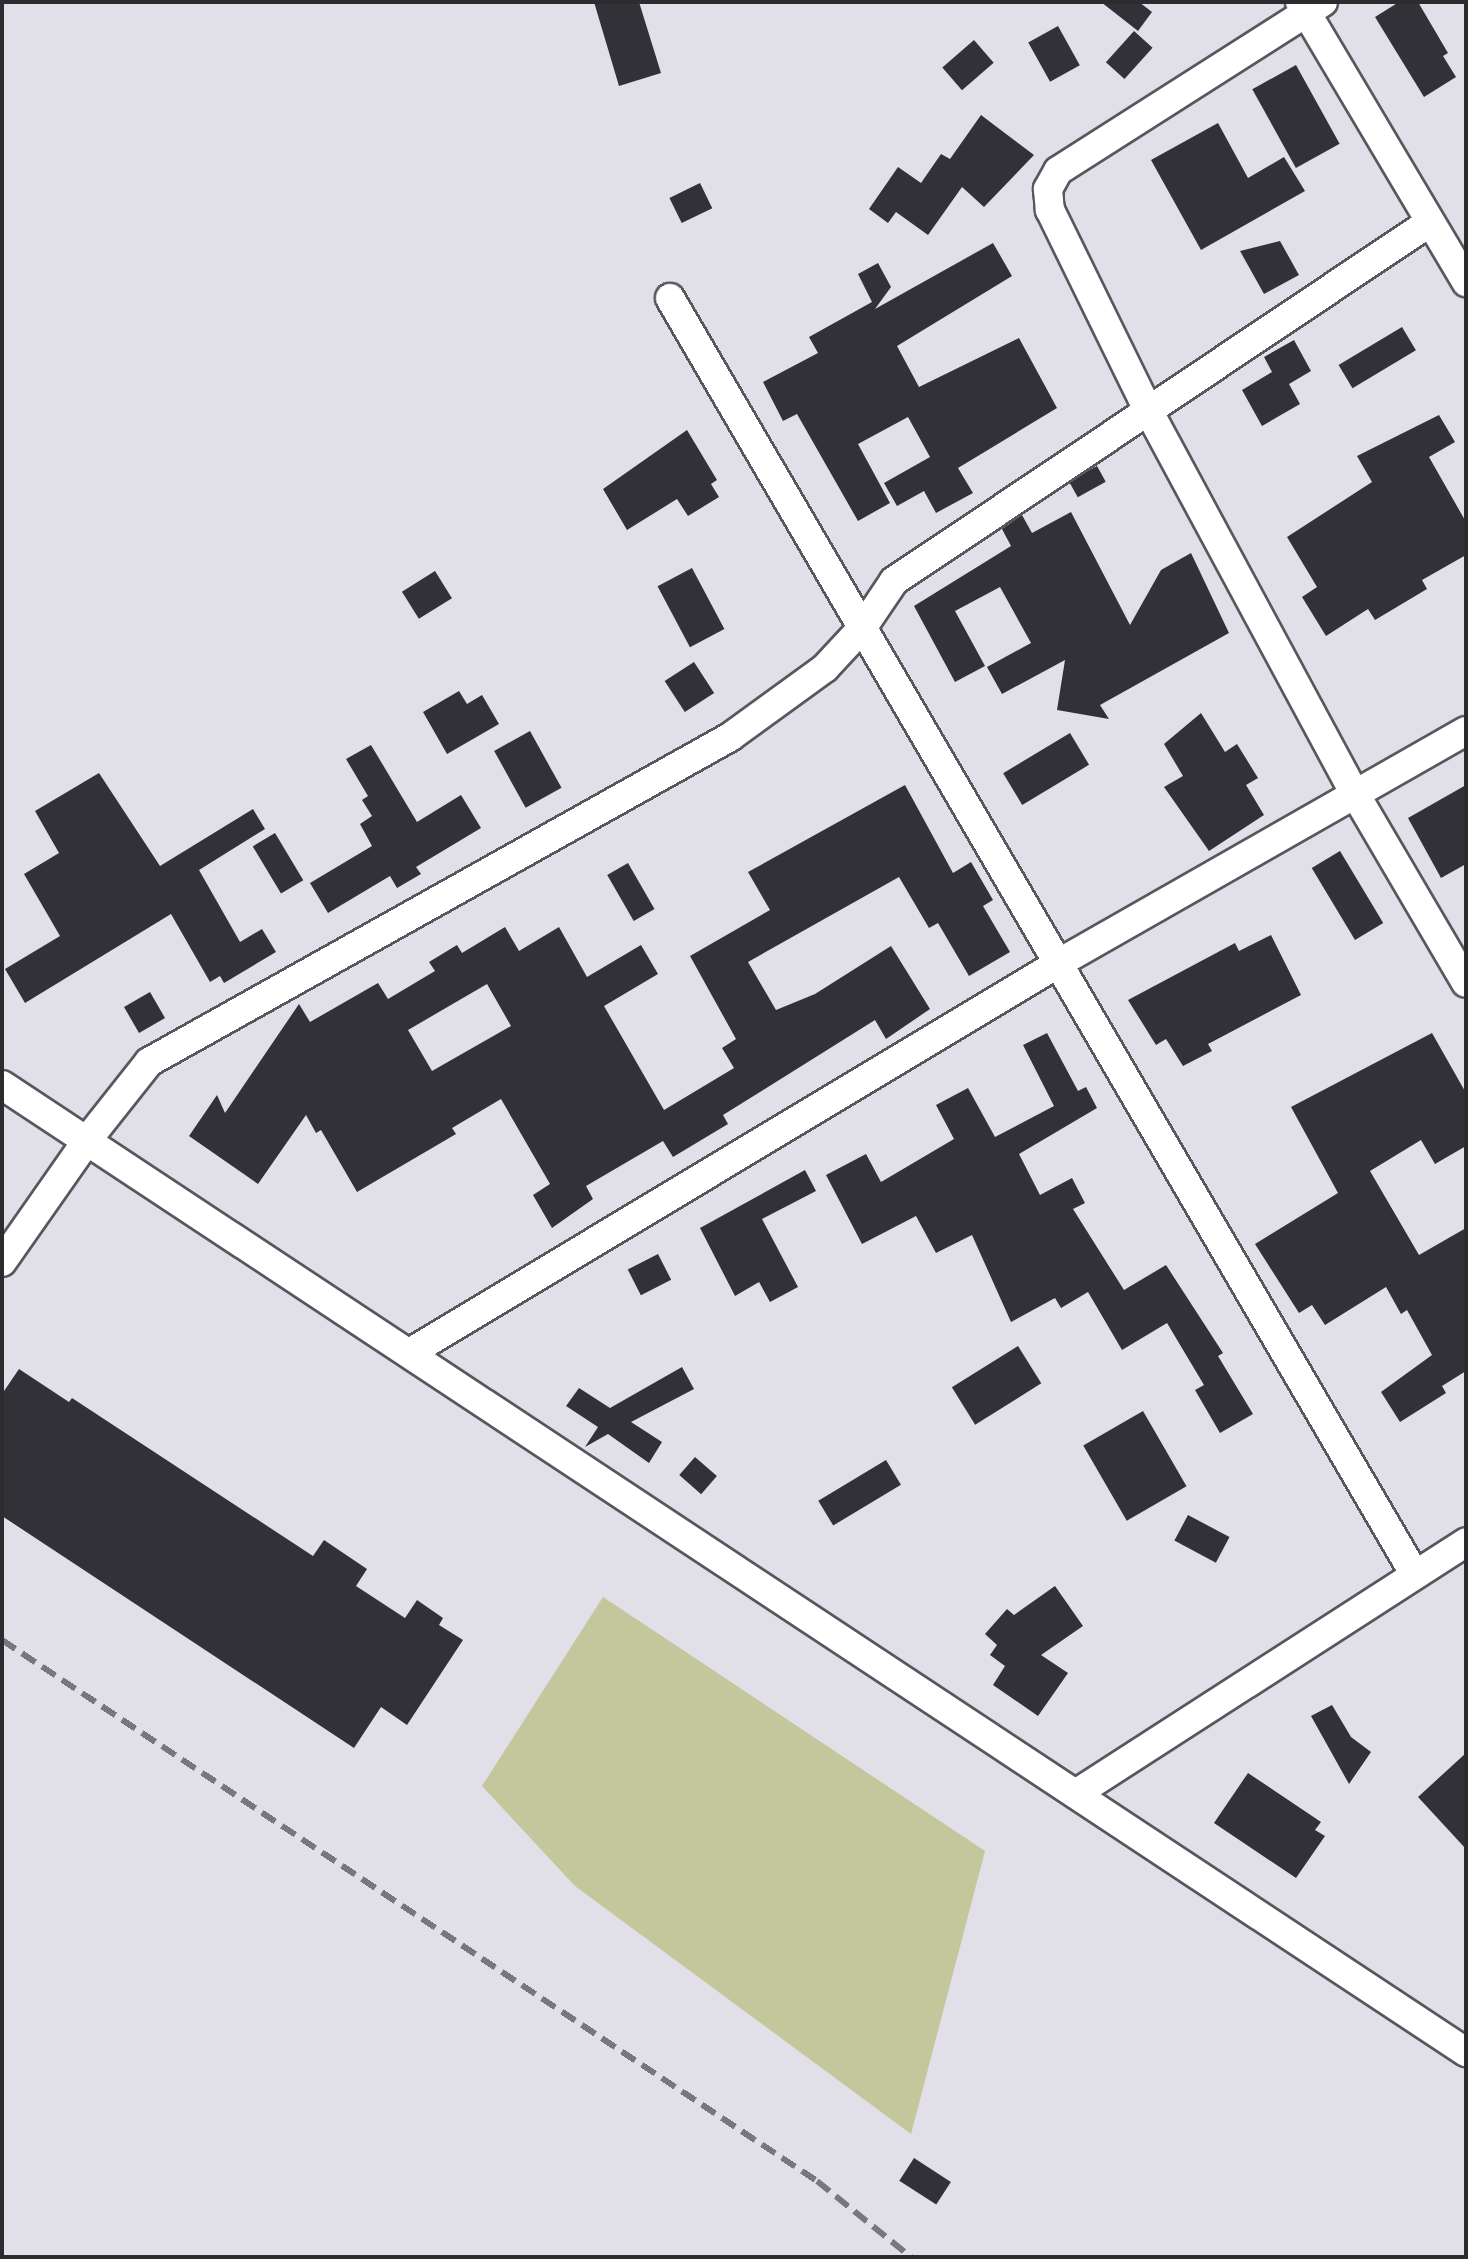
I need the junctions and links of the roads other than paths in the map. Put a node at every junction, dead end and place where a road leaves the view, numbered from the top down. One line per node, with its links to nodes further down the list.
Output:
1 (1310, 6): 2 (street); 5 (street)
2 (1430, 222): 3 (street); 5 (street)
3 (1466, 282)
4 (670, 298): 6 (street)
5 (1148, 410): 6 (street); 8 (street)
6 (863, 627): 9 (street); 12 (street)
7 (1466, 731): 8 (street)
8 (1354, 792): 9 (street); 10 (street)
9 (1059, 963): 14 (street); 16 (street)
10 (1466, 983)
11 (2, 1085): 12 (street)
12 (88, 1139): 13 (street); 14 (street)
13 (2, 1262)
14 (411, 1352): 17 (street)
15 (1466, 1542): 16 (street)
16 (1414, 1573): 17 (street)
17 (1077, 1793): 18 (street)
18 (1466, 2052)

